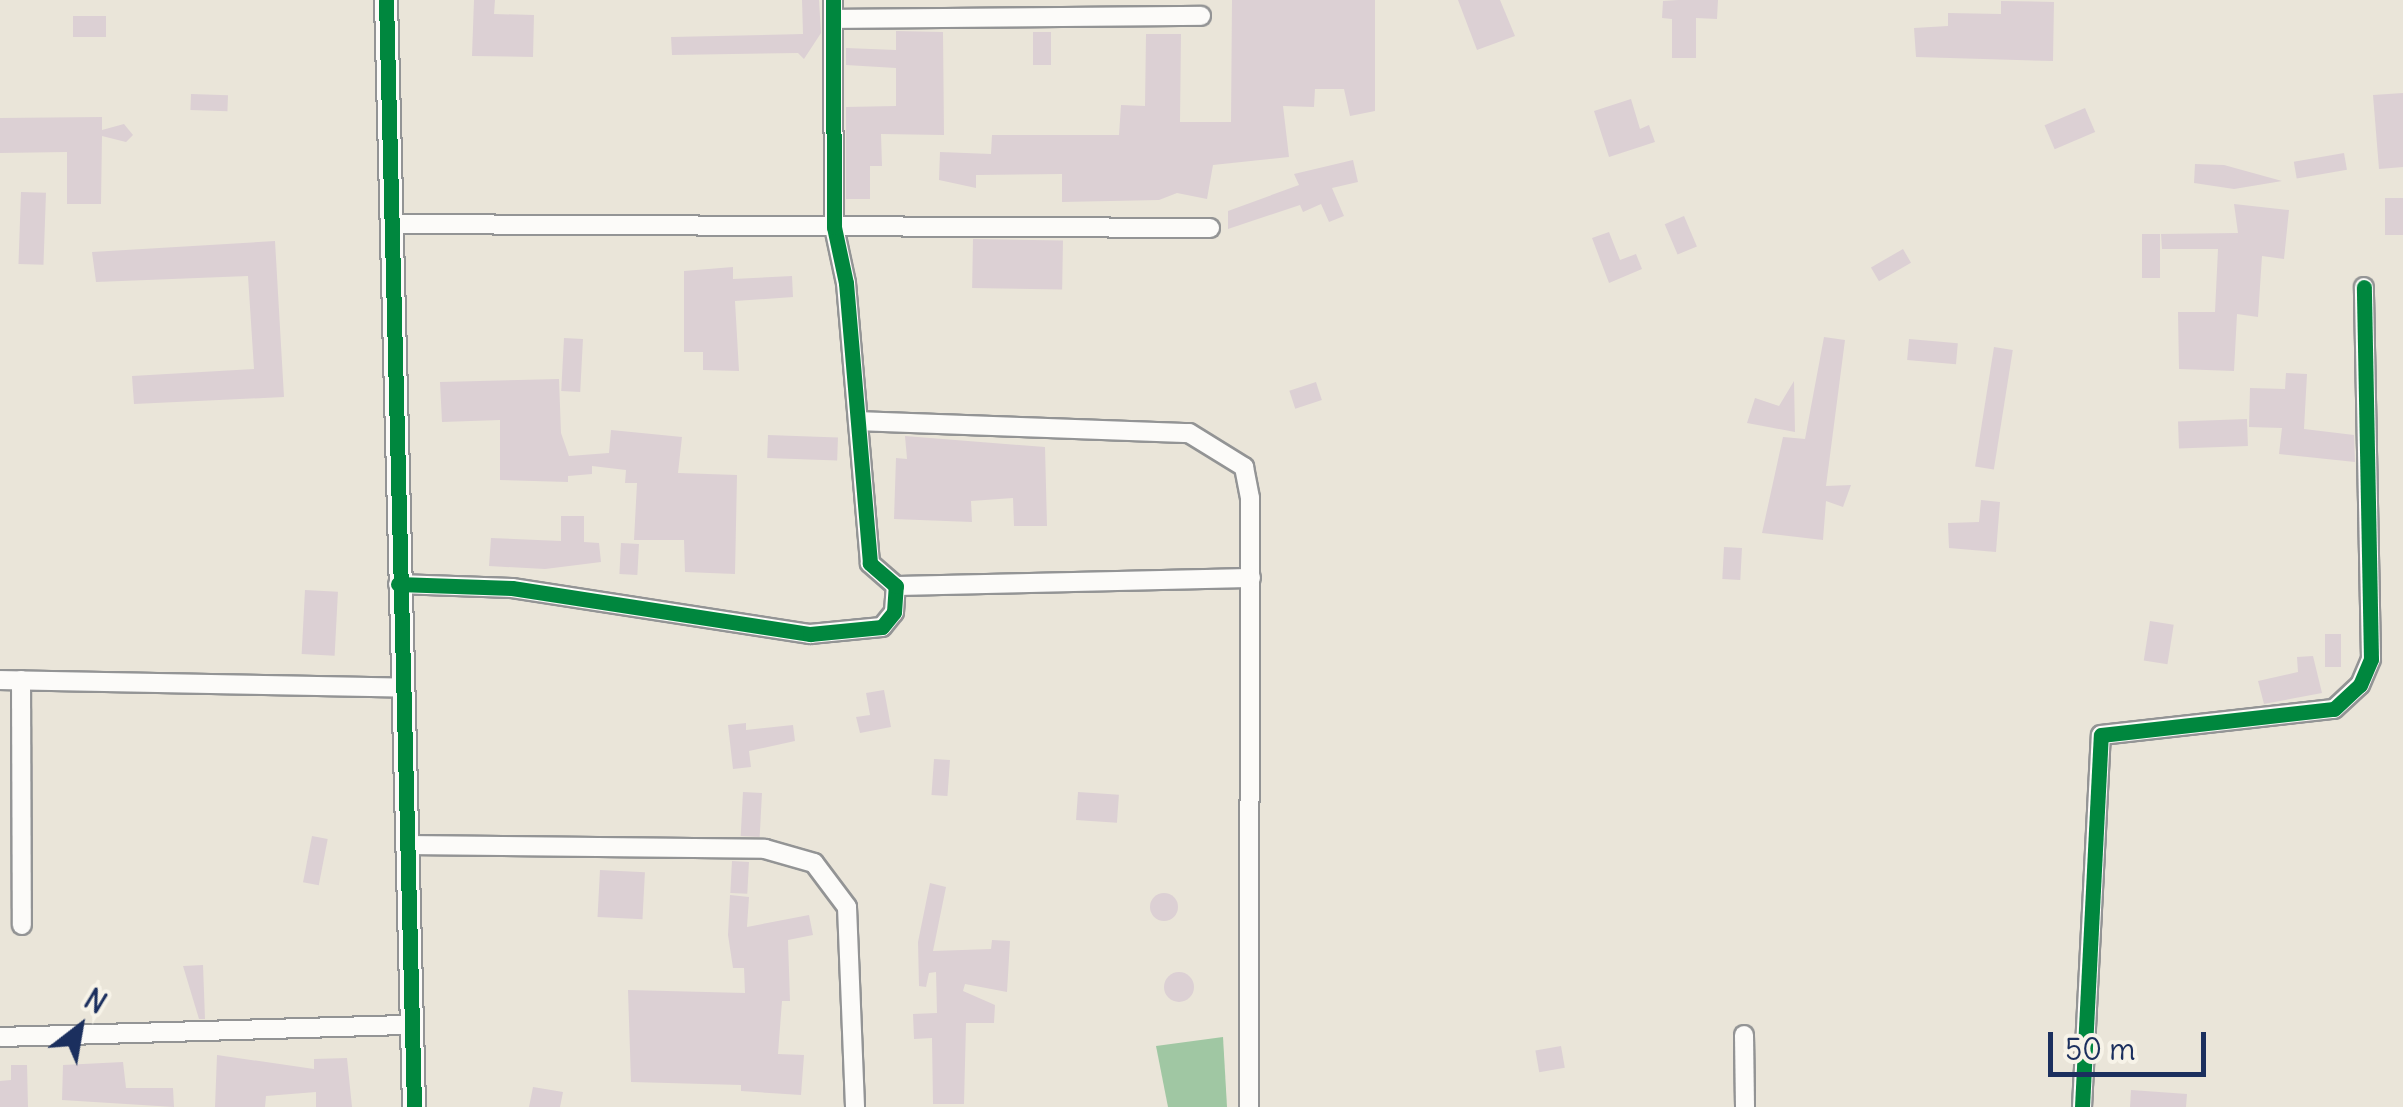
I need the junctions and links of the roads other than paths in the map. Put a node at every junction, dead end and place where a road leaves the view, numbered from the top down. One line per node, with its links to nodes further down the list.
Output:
1 (386, 0): 4 (street)
2 (834, 10): 3 (street); 5 (street)
3 (1201, 16)
4 (391, 224): 5 (street); 10 (street)
5 (834, 226): 6 (street); 8 (street)
6 (1210, 228)
7 (2364, 287): 24 (street)
8 (858, 421): 9 (street); 11 (street)
9 (1251, 578): 11 (street); 22 (street)
10 (398, 584): 11 (street); 14 (street)
11 (896, 586)
12 (0, 680): 13 (street)
13 (21, 680): 14 (street); 16 (street)
14 (401, 688): 15 (street)
15 (406, 845): 17 (street); 21 (street)
16 (22, 925)
17 (413, 1025): 19 (street); 20 (street)
18 (1744, 1035): 23 (street)
19 (0, 1037)
20 (414, 1107)
21 (855, 1107)
22 (1249, 1107)
23 (1745, 1107)
24 (2082, 1107)

